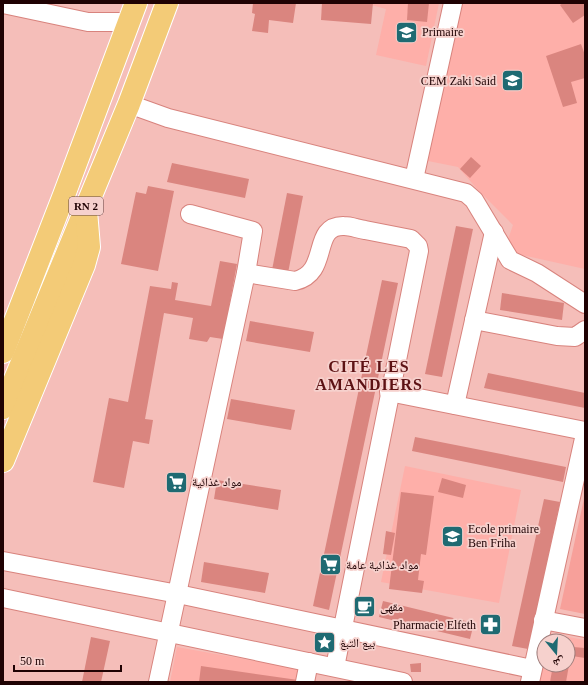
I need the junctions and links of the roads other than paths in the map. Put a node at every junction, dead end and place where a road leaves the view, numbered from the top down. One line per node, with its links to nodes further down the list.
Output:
1 (167, 3): 5 (highway, RN 2)
2 (453, 3): 6 (street)
3 (3, 4): 4 (street)
4 (132, 12): 7 (highway, RN 2)
5 (129, 104): 6 (street); 8 (highway, RN 2)
6 (414, 179): 10 (street)
7 (64, 195): 13 (highway); 16 (highway, RN 2)
8 (86, 205): 19 (highway, RN 2); 22 (highway)
9 (190, 214): 11 (street)
10 (494, 232): 12 (street); 14 (street)
11 (246, 273): 17 (street); 24 (street)
12 (585, 304)
13 (3, 311)
14 (474, 320): 15 (street); 18 (street)
15 (585, 330)
16 (3, 352)
17 (390, 392): 18 (street); 28 (street)
18 (455, 405): 20 (street)
19 (3, 408)
20 (585, 431)
21 (585, 434): 26 (street)
22 (3, 461)
23 (3, 561): 24 (street)
24 (178, 594): 28 (street); 29 (street)
25 (3, 598): 29 (street)
26 (543, 620): 27 (street); 32 (street)
27 (585, 628)
28 (342, 629): 31 (street); 32 (street)
29 (169, 631): 30 (street); 33 (street)
30 (309, 662): 31 (street); 34 (street)
31 (335, 667): 35 (street)
32 (531, 675)
33 (158, 682)
34 (305, 682)
35 (403, 682)

